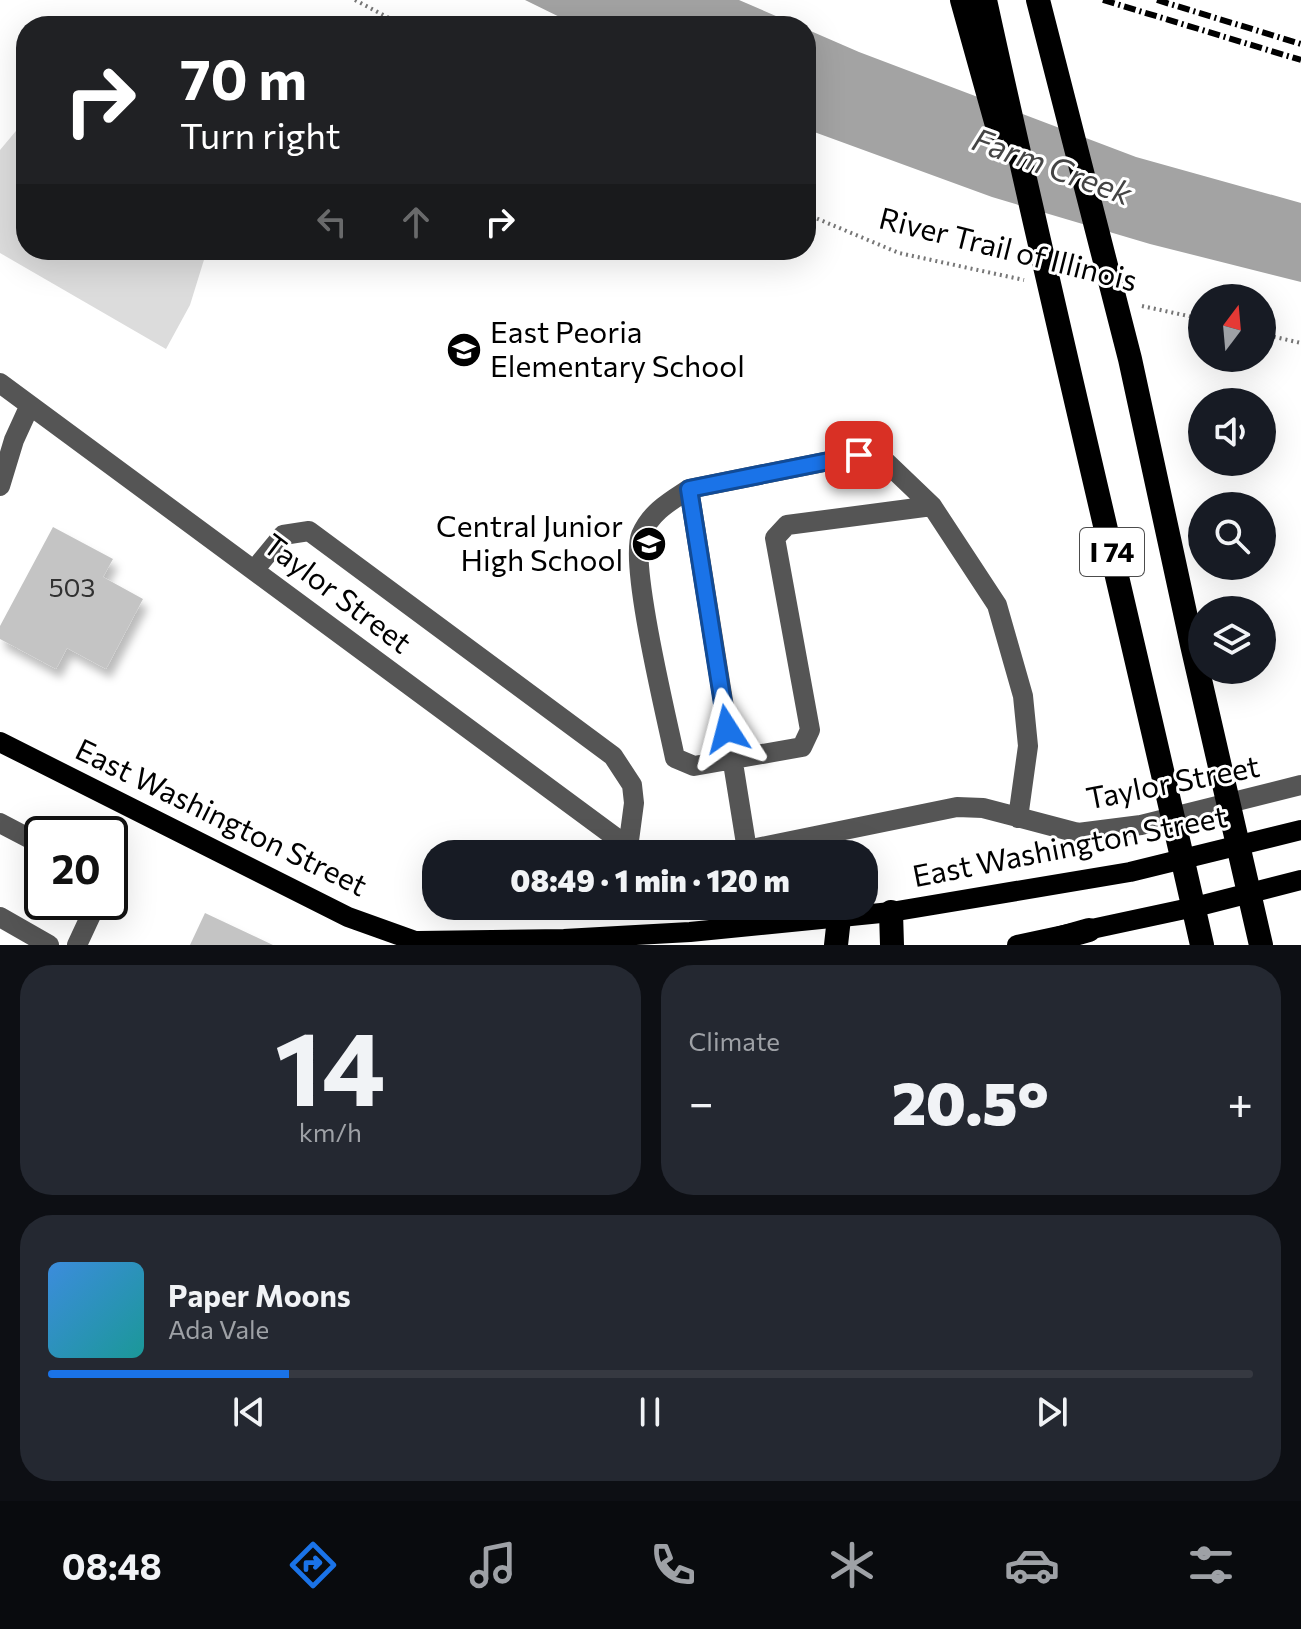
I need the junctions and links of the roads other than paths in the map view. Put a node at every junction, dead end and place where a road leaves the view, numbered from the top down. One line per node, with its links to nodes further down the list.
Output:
1 (962, 0): 4 (highway)
2 (985, 0): 4 (highway, I 74)
3 (1038, 0): 38 (highway, I 74)
4 (1040, 284): 37 (highway, I 74)
5 (0, 383): 6 (street, Taylor Street)
6 (30, 405): 7 (street); 10 (street, Taylor Street)
7 (0, 486)
8 (689, 489): 9 (street); 12 (street); 12 (street)
9 (932, 506): 12 (street); 14 (street)
10 (255, 569): 18 (street, Taylor Street); 19 (street)
11 (0, 742): 30 (main road, East Washington Street)
12 (732, 759): 20 (street)
13 (1301, 785): 14 (street, Taylor Street)
14 (1018, 818): 21 (street, Taylor Street)
15 (0, 823): 17 (street)
16 (1301, 830): 23 (main road, East Washington Street)
17 (24, 836)
18 (618, 840)
19 (633, 840)
20 (736, 840)
21 (796, 840)
22 (1301, 880): 29 (main road)
23 (891, 912): 24 (main road, East Washington Street); 34 (highway)
24 (878, 914)
25 (0, 917): 31 (street)
26 (89, 920): 32 (street)
27 (818, 920): 30 (main road, East Washington Street)
28 (839, 920): 33 (highway)
29 (1089, 930): 35 (main road); 36 (highway)
30 (421, 944)
31 (49, 945)
32 (77, 945)
33 (836, 945)
34 (892, 945)
35 (1017, 945)
36 (1036, 945)
37 (1202, 945)
38 (1261, 945)

